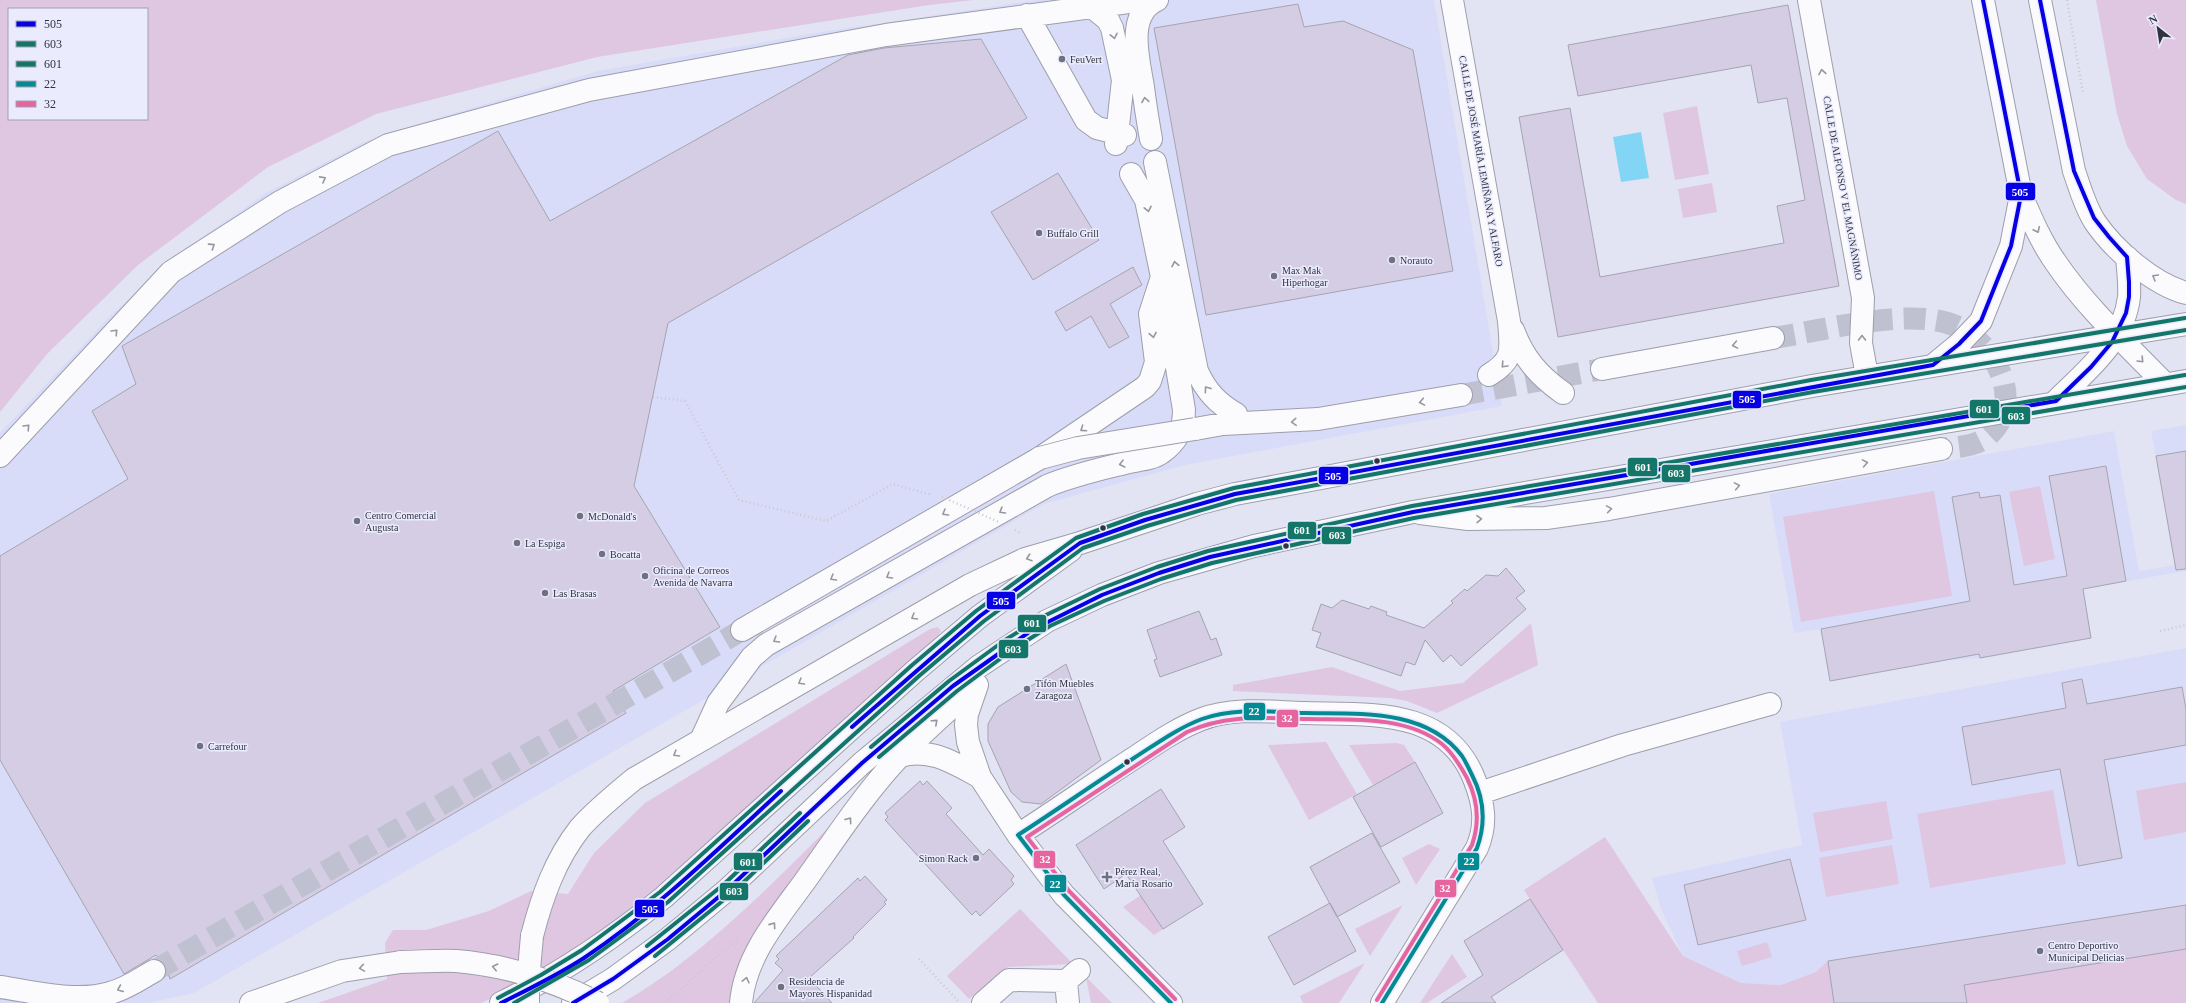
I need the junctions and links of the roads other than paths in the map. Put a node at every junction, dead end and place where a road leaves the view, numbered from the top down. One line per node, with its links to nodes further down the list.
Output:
1 (1143, 0): 6 (main road)
2 (1157, 0): 10 (main road, one-way to 2)
3 (1809, 0): 24 (main road, CALLE DE ALFONSO V EL MAGNÁNIMO, one-way to 3)
4 (1983, 0): 13 (main road)
5 (2040, 0): 14 (main road)
6 (1091, 6): 8 (main road); 9 (main road, one-way to 9)
7 (1453, 6): 17 (main road, CALLE DE JOSÉ MARÍA LEMIÑANA Y ALFARO)
8 (1027, 16): 9 (main road); 32 (main road, one-way to 8)
9 (1119, 137): 10 (main road); 12 (main road)
10 (1151, 139): 11 (main road)
11 (1155, 162): 12 (main road); 30 (main road, one-way to 11)
12 (1131, 174): 15 (main road, one-way to 15)
13 (2021, 195): 19 (main road, one-way to 19); 21 (main road)
14 (2127, 257): 16 (main road, one-way to 14); 19 (main road)
15 (1162, 277): 33 (main road, one-way to 33); 40 (main road, one-way to 40)
16 (2186, 293)
17 (1509, 321): 23 (main road, one-way to 23); 27 (main road)
18 (2186, 324): 19 (main road)
19 (2118, 336): 21 (main road); 26 (main road, one-way to 26); 29 (main road)
20 (1773, 338): 22 (main road, one-way to 22)
21 (1933, 365): 24 (main road)
22 (1602, 369)
23 (1489, 375)
24 (1867, 376): 35 (main road)
25 (2186, 380): 26 (main road)
26 (2165, 384): 29 (main road)
27 (1563, 393)
28 (1461, 395): 30 (main road, one-way to 30)
29 (2056, 401): 34 (main road)
30 (1195, 429): 33 (main road, bridge)
31 (1940, 449): 34 (main road, one-way to 31)
32 (0, 456)
33 (1040, 458): 37 (main road, one-way to 37)
34 (1413, 512): 36 (main road)
35 (1080, 543): 40 (main road, one-way to 40); 48 (main road)
36 (1047, 621): 38 (main road); 50 (main road)
37 (742, 630)
38 (977, 685): 41 (main road, one-way to 38); 42 (main road)
39 (1770, 704): 43 (main road)
40 (702, 738): 49 (main road, one-way to 49, bridge)
41 (900, 756): 42 (main road); 52 (main road, one-way to 41)
42 (980, 777): 44 (main road)
43 (1480, 793): 44 (main road); 56 (main road)
44 (1018, 836): 55 (main road)
45 (154, 971): 46 (main road, one-way to 46)
46 (0, 987)
47 (251, 1003): 51 (main road, one-way to 47, bridge)
48 (501, 1003)
49 (528, 1003)
50 (573, 1003)
51 (598, 1003)
52 (741, 1003)
53 (983, 1003): 54 (main road)
54 (1068, 1003)
55 (1171, 1003)
56 (1382, 1003)

